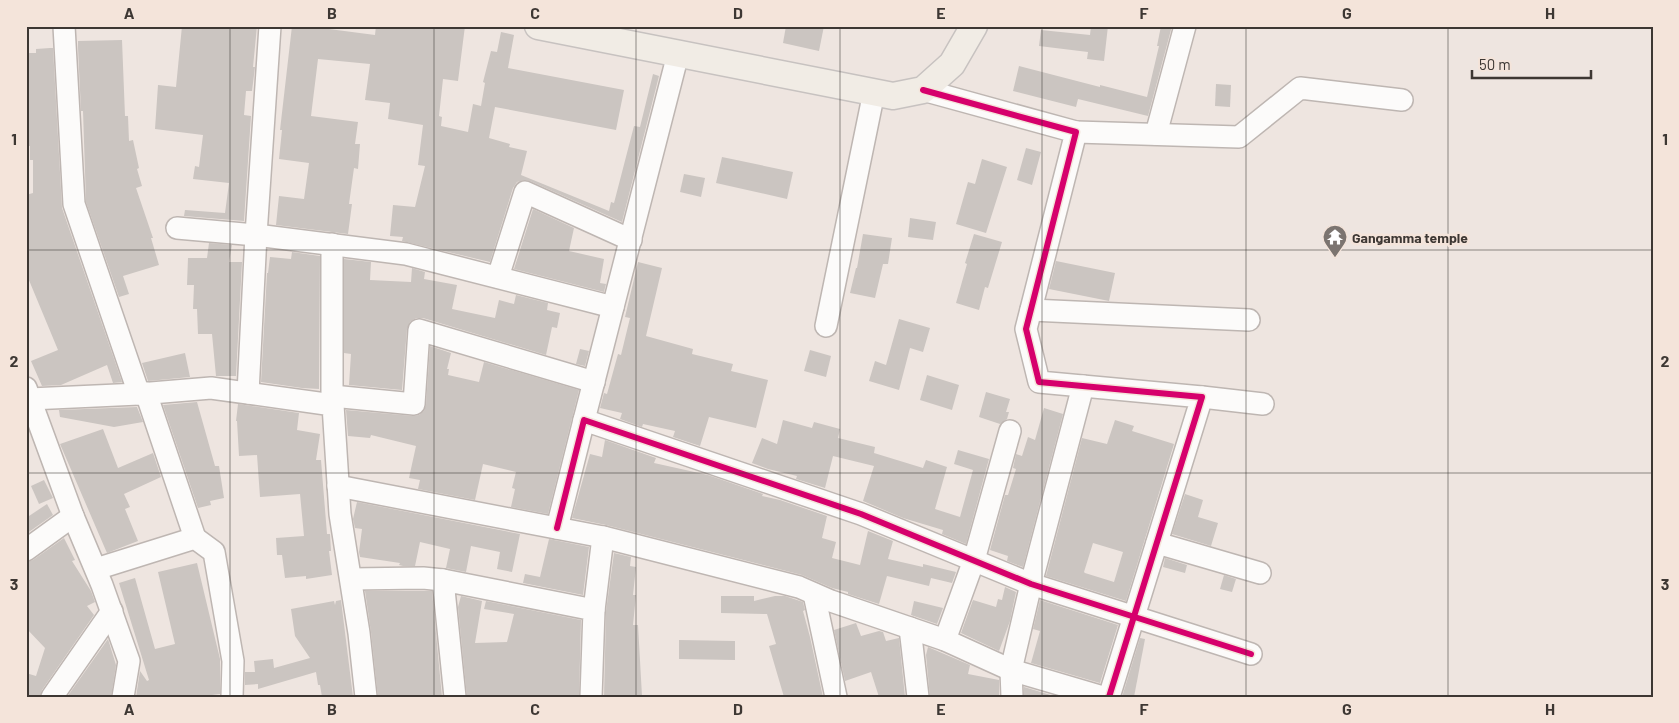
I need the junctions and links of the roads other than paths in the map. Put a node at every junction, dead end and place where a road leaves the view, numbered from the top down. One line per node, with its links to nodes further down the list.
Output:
1 (64, 26): 25 (street)
2 (270, 26): 13 (street)
3 (538, 26): 6 (main road)
4 (974, 26): 7 (main road)
5 (1185, 26): 11 (street)
6 (678, 54): 8 (main road); 14 (street)
7 (923, 90): 8 (main road); 10 (street)
8 (874, 92): 20 (street)
9 (1402, 100): 11 (street)
10 (1076, 132): 11 (street); 18 (street)
11 (1156, 134)
12 (176, 228): 13 (street)
13 (256, 235): 15 (street); 24 (street)
14 (631, 240): 16 (street); 17 (street)
15 (332, 244): 16 (street); 27 (street)
16 (498, 277): 17 (street)
17 (613, 307): 21 (street)
18 (1031, 310): 19 (street); 22 (street)
19 (1249, 320)
20 (826, 326)
21 (594, 382): 27 (street); 29 (street)
22 (1083, 386): 26 (street); 43 (street)
23 (28, 393): 25 (street); 32 (street)
24 (248, 393): 25 (street); 27 (street)
25 (143, 394): 35 (street)
26 (1202, 397): 28 (street); 36 (street)
27 (333, 401): 31 (street)
28 (1263, 404)
29 (584, 420): 33 (street); 38 (street)
30 (1010, 431): 38 (street)
31 (338, 486): 33 (street); 41 (street)
32 (73, 516): 37 (street); 39 (street)
33 (557, 528): 34 (street)
34 (603, 537): 44 (street); 45 (street)
35 (195, 538): 39 (street); 54 (street)
36 (1157, 543): 40 (street); 47 (street)
37 (26, 550)
38 (974, 560): 43 (street); 49 (street)
39 (96, 570): 46 (street)
40 (1260, 573)
41 (351, 579): 42 (street); 55 (street)
42 (443, 580): 45 (street); 56 (street)
43 (1031, 584): 47 (street); 51 (street)
44 (814, 594): 48 (street); 58 (street)
45 (594, 610): 57 (street)
46 (112, 611): 52 (street); 53 (street)
47 (1134, 616): 50 (street); 62 (street)
48 (910, 628): 49 (street); 59 (street)
49 (946, 640): 51 (street)
50 (1251, 654)
51 (1011, 670): 60 (street); 61 (street)
52 (52, 697)
53 (123, 697)
54 (232, 697)
55 (366, 697)
56 (455, 697)
57 (591, 697)
58 (836, 697)
59 (918, 697)
60 (1012, 697)
61 (1103, 697)
62 (1109, 697)

